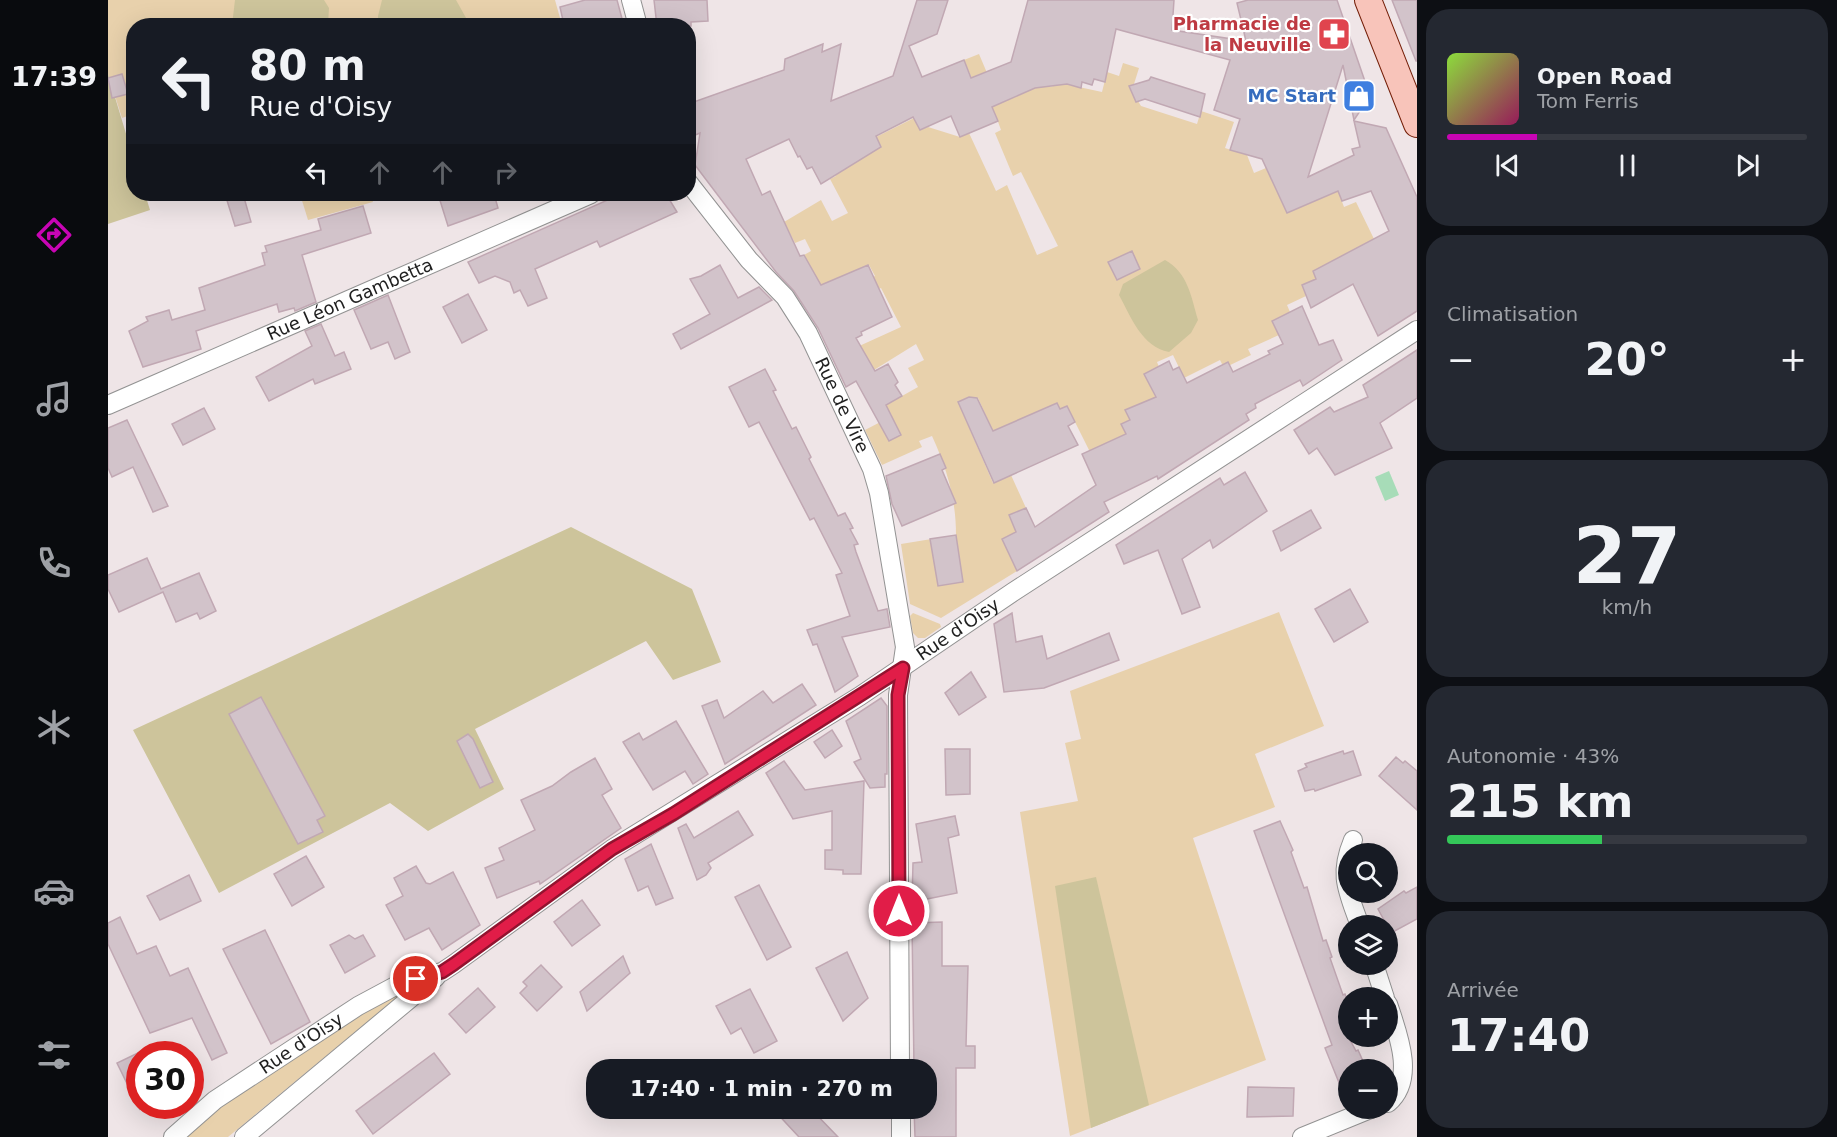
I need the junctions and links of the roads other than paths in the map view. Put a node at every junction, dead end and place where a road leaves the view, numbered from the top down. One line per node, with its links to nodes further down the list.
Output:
1 (631, 0): 3 (street)
2 (1368, 0): 4 (main road)
3 (636, 18)
4 (1417, 124)
5 (696, 192): 9 (street, Rue de Vire)
6 (575, 201): 8 (street, Rue Léon Gambetta)
7 (1417, 330): 9 (street, Rue d'Oisy)
8 (108, 405)
9 (903, 668): 12 (street, Rue d'Oisy); 14 (street, Rue de Vire)
10 (1353, 840): 11 (street)
11 (1356, 915)
12 (442, 972): 18 (street, Rue d'Oisy); 19 (street, Rue d'Oisy)
13 (1398, 1046): 15 (street)
14 (900, 1059)
15 (1398, 1090)
16 (901, 1119): 20 (street)
17 (1346, 1119): 21 (street)
18 (173, 1137)
19 (244, 1137)
20 (901, 1137)
21 (1302, 1137)

